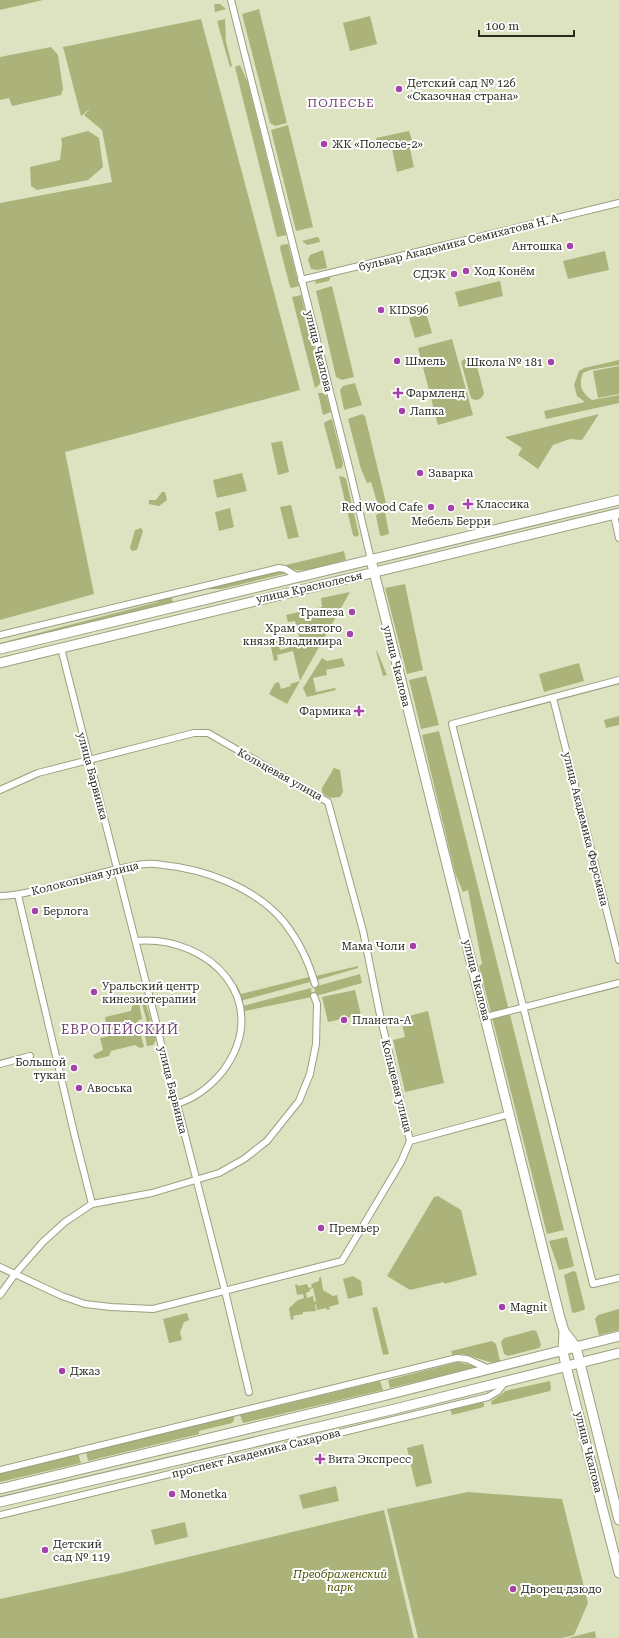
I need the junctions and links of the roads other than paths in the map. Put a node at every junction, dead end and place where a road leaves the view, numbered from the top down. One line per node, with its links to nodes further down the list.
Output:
1 (231, 0): 3 (street, улица Чкалова)
2 (619, 203): 3 (street, бульвар Академика Семихатова Н. А.)
3 (301, 280): 7 (street, улица Чкалова)
4 (619, 500): 7 (street, улица Краснолесья)
5 (616, 514): 6 (street); 8 (street, улица Краснолесья)
6 (619, 538)
7 (371, 560): 8 (street, улица Чкалова); 9 (street, улица Краснолесья)
8 (374, 572): 11 (street, улица Краснолесья); 27 (street, улица Чкалова)
9 (300, 578): 10 (street, улица Краснолесья); 12 (street, улица Краснолесья)
10 (0, 635)
11 (61, 648): 13 (street, улица Краснолесья); 16 (street, улица Барвинка)
12 (0, 649)
13 (0, 663)
14 (619, 680): 15 (street)
15 (553, 698): 22 (street, улица Академика Ферсмана); 26 (street)
16 (89, 760): 17 (street, Кольцевая улица); 18 (street, улица Барвинка); 32 (street, Кольцевая улица)
17 (0, 790)
18 (117, 869): 19 (street, Колокольная улица); 21 (street, улица Барвинка); 24 (street, Колокольная улица)
19 (18, 895): 20 (street, Колокольная улица); 34 (street, Колокольная улица)
20 (0, 896)
21 (136, 941): 30 (street, улица Барвинка); 30 (street)
22 (619, 960)
23 (619, 983): 26 (street)
24 (315, 984)
25 (314, 996): 33 (street)
26 (525, 1009): 27 (street); 37 (street)
27 (486, 1017): 31 (street, улица Чкалова)
28 (30, 1056): 29 (street)
29 (0, 1064)
30 (177, 1104): 33 (street, улица Барвинка)
31 (510, 1114): 32 (street); 40 (street, улица Чкалова)
32 (410, 1141): 38 (street, Кольцевая улица)
33 (196, 1180): 34 (street); 38 (street, улица Барвинка)
34 (92, 1204): 36 (street)
35 (0, 1267): 36 (street, Кольцевая улица)
36 (15, 1274): 38 (street, Кольцевая улица); 39 (street)
37 (619, 1278)
38 (225, 1291): 49 (street, улица Барвинка)
39 (0, 1295)
40 (564, 1331): 42 (street, улица Чкалова); 43 (street, улица Чкалова)
41 (619, 1336): 42 (street)
42 (576, 1347): 43 (street); 45 (street, улица Чкалова)
43 (563, 1351): 46 (street, улица Чкалова); 47 (street)
44 (619, 1353): 45 (street, проспект Академика Сахарова)
45 (580, 1363): 46 (street, проспект Академика Сахарова); 54 (street, улица Чкалова)
46 (566, 1366): 48 (street, проспект Академика Сахарова); 55 (street, улица Чкалова)
47 (489, 1369): 50 (street); 51 (street)
48 (507, 1380): 52 (street, проспект Академика Сахарова); 53 (street, проспект Академика Сахарова)
49 (249, 1392)
50 (0, 1470)
51 (0, 1489)
52 (0, 1502)
53 (0, 1514)
54 (619, 1520)
55 (619, 1573)

